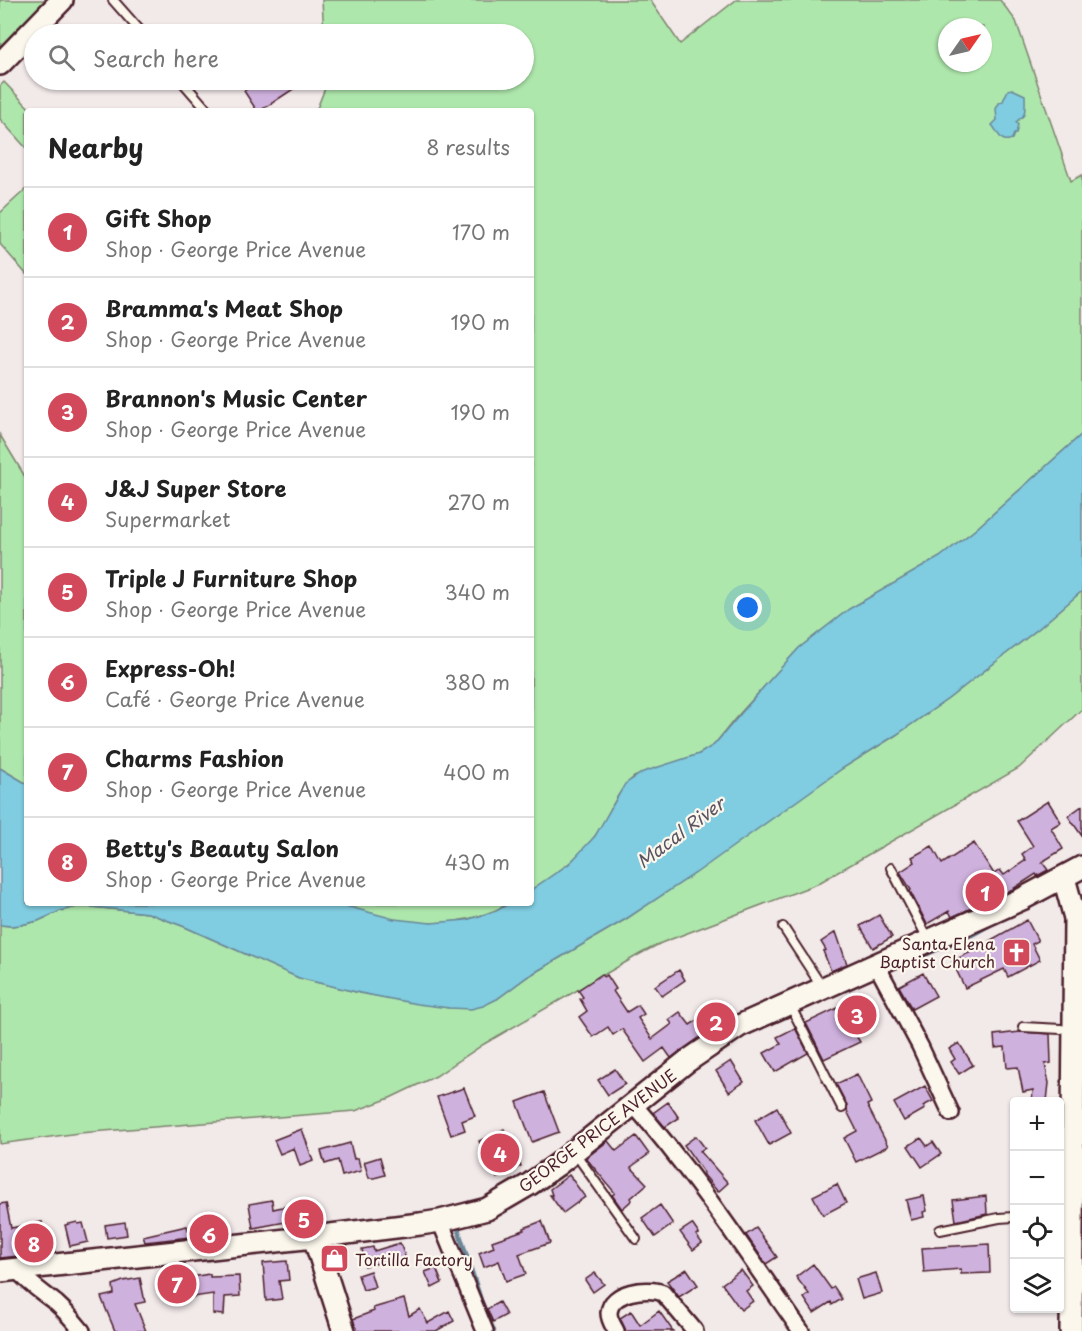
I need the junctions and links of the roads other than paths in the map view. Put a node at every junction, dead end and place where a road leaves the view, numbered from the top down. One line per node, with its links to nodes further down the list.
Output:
1 (62, 0): 3 (main road)
2 (113, 0): 4 (lane)
3 (37, 24)
4 (134, 24)
5 (24, 36): 6 (main road)
6 (3, 56)
7 (190, 90): 8 (lane)
8 (205, 108)
9 (891, 868): 12 (lane)
10 (1066, 876): 12 (main road, GEORGE PRICE AVENUE); 17 (main road)
11 (783, 927): 14 (lane)
12 (929, 940): 13 (main road, GEORGE PRICE AVENUE)
13 (876, 964): 14 (main road, GEORGE PRICE AVENUE); 20 (street)
14 (822, 988): 15 (main road, GEORGE PRICE AVENUE)
15 (789, 1004): 18 (main road, GEORGE PRICE AVENUE); 19 (lane)
16 (1023, 1027): 17 (lane)
17 (1072, 1036): 22 (main road); 23 (main road)
18 (633, 1104): 21 (main road, GEORGE PRICE AVENUE); 36 (street)
19 (842, 1108)
20 (951, 1113)
21 (574, 1151): 25 (main road, GEORGE PRICE AVENUE); 28 (lane)
22 (1060, 1151)
23 (1077, 1191): 38 (main road)
24 (1010, 1217): 26 (lane)
25 (440, 1221): 27 (main road, GEORGE PRICE AVENUE); 33 (street)
26 (940, 1230)
27 (314, 1237): 29 (main road, GEORGE PRICE AVENUE); 32 (main road)
28 (636, 1239)
29 (8, 1270): 31 (street)
30 (1058, 1313): 37 (main road)
31 (82, 1331)
32 (344, 1331)
33 (485, 1331)
34 (616, 1331): 35 (street)
35 (695, 1331)
36 (801, 1331)
37 (1057, 1331)
38 (1071, 1331)

